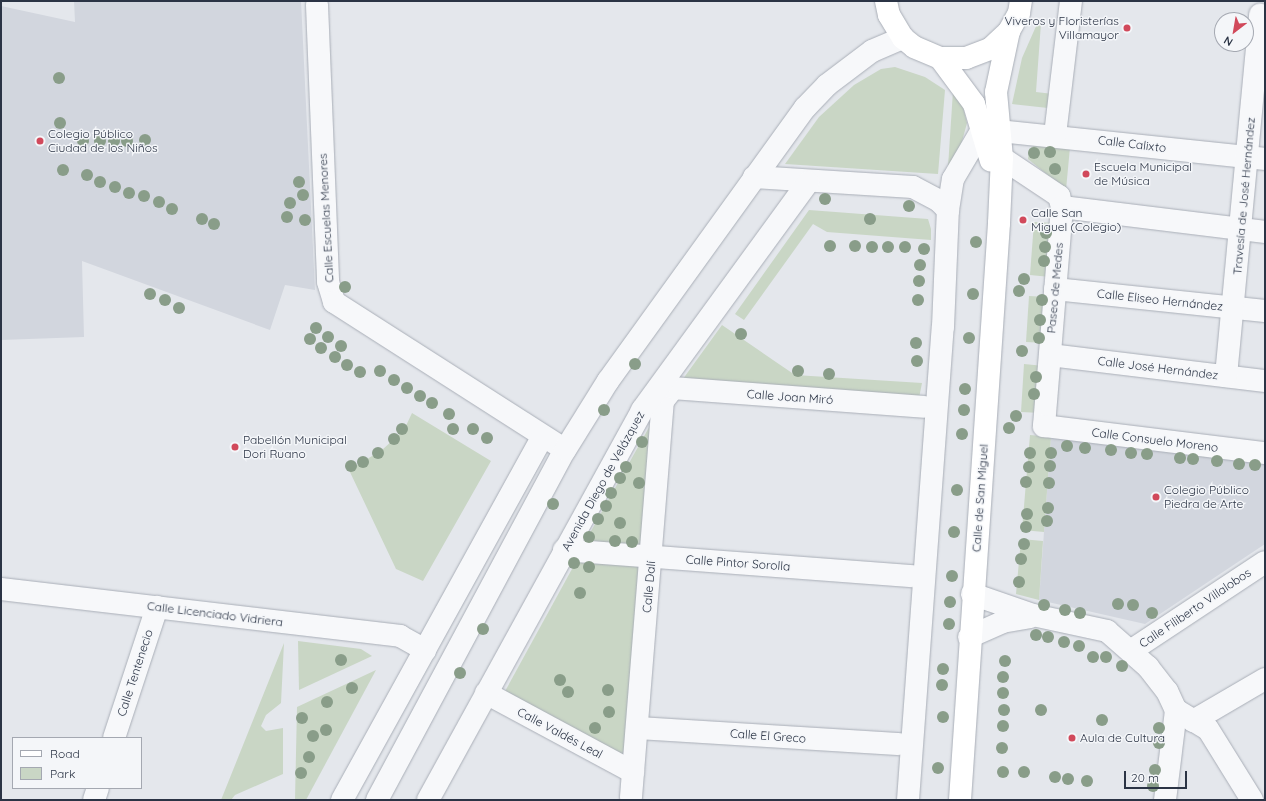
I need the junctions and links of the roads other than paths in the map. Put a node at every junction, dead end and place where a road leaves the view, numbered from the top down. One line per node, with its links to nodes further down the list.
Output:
1 (1021, 1): 6 (main road)
2 (1071, 1): 11 (street)
3 (317, 5): 30 (street, Calle Escuelas Menores)
4 (887, 8): 7 (main road); 8 (street)
5 (1260, 16): 13 (street, Travesía de José Hernández)
6 (1009, 31): 9 (main road); 10 (main road, Calle de San Miguel)
7 (904, 38): 8 (street); 9 (main road)
8 (872, 51): 14 (street)
9 (940, 58): 10 (main road, Calle de San Miguel)
10 (991, 130): 11 (street, Calle Calixto); 12 (main road, Calle de San Miguel); 16 (main road, Calle de San Miguel); 18 (street)
11 (1055, 135): 13 (street, Calle Calixto)
12 (1002, 158): 16 (main road, Calle de San Miguel); 17 (street)
13 (1256, 158): 19 (street, Travesía de José Hernández)
14 (754, 177): 15 (street); 31 (street)
15 (808, 182): 18 (street); 33 (street, Avenida Diego de Velázquez)
16 (1000, 197): 38 (main road, Calle de San Miguel)
17 (1062, 207): 19 (street); 21 (street, Paseo de Medes)
18 (948, 210): 57 (street)
19 (1241, 230): 20 (street); 22 (street, Travesía de José Hernández)
20 (1265, 232)
21 (1055, 289): 22 (street, Calle Eliseo Hernández); 24 (street, Paseo de Medes)
22 (1234, 308): 23 (street, Calle Eliseo Hernández); 25 (street, Travesía de José Hernández)
23 (1265, 311)
24 (1050, 355): 25 (street, Calle José Hernández); 29 (street, Paseo de Medes)
25 (1226, 376): 26 (street, Calle José Hernández)
26 (1265, 381)
27 (663, 401): 28 (street, Calle Joan Miró); 34 (street, Calle Dalí)
28 (923, 407)
29 (1044, 426): 32 (street, Calle Consuelo Moreno)
30 (542, 437): 31 (street); 42 (street)
31 (565, 450): 55 (street)
32 (1265, 453)
33 (564, 550): 34 (street, Calle Pintor Sorolla); 45 (street, Avenida Diego de Velázquez)
34 (652, 556): 36 (street, Calle Pintor Sorolla); 47 (street, Calle Dalí)
35 (1265, 562): 43 (street, Calle Filiberto Villalobos)
36 (912, 576)
37 (1, 589): 39 (street, Calle Licenciado Vidriera)
38 (972, 594): 40 (street, Calle Filiberto Villalobos); 41 (main road, Calle de San Miguel)
39 (156, 607): 42 (street, Calle Licenciado Vidriera); 48 (street, Calle Tentenecio)
40 (1037, 616): 41 (street, Calle Filiberto Villalobos); 43 (street, Calle Filiberto Villalobos)
41 (969, 637): 58 (main road, Calle de San Miguel)
42 (425, 650): 54 (street)
43 (1132, 650): 46 (street)
44 (1263, 685): 46 (street)
45 (486, 693): 50 (street, Calle Valdés Leal); 56 (street, Avenida Diego de Velázquez)
46 (1192, 720): 59 (street); 60 (street)
47 (637, 728): 49 (street, Calle El Greco); 50 (street, Calle Dalí)
48 (114, 737)
49 (899, 744)
50 (633, 772): 52 (street, Calle Dalí)
51 (98, 789): 53 (street)
52 (630, 799)
53 (94, 800)
54 (342, 800)
55 (377, 800)
56 (428, 800)
57 (908, 800)
58 (960, 800)
59 (1164, 800)
60 (1252, 800)

